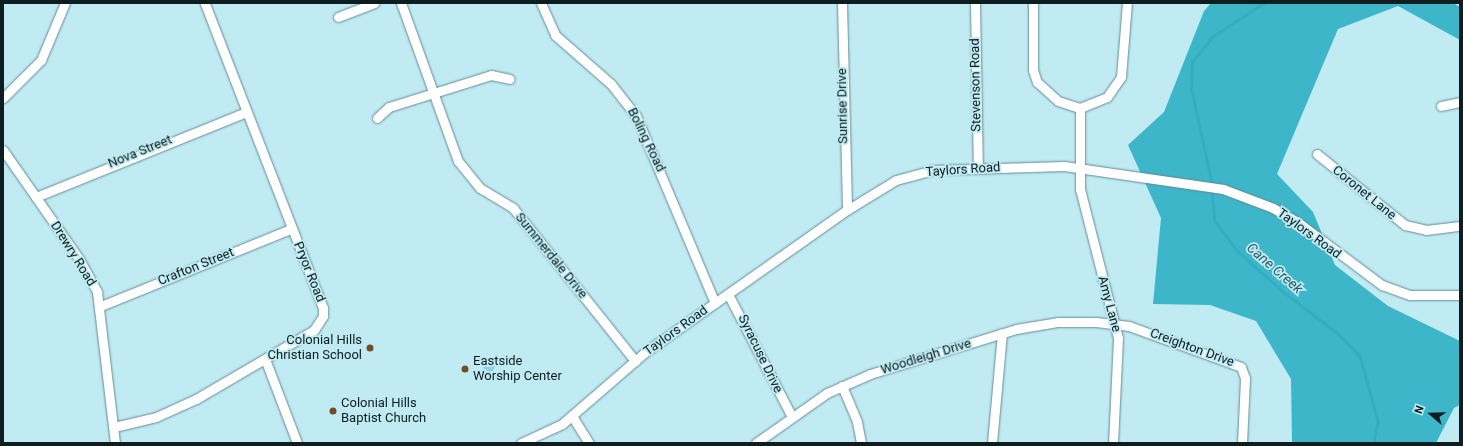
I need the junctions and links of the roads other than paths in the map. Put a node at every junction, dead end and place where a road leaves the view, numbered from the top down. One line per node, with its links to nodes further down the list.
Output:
1 (65, 3): 13 (street)
2 (205, 3): 17 (street, Pryor Road)
3 (374, 3): 10 (street)
4 (402, 3): 12 (street, Summerdale Drive)
5 (542, 3): 29 (street, Boling Road)
6 (842, 3): 24 (street, Sunrise Drive)
7 (975, 3): 21 (street, Stevenson Road)
8 (1033, 3): 16 (street)
9 (1127, 3): 16 (street)
10 (338, 17)
11 (510, 79): 12 (street)
12 (434, 92): 18 (street); 34 (street, Summerdale Drive)
13 (3, 98)
14 (1460, 102): 15 (street)
15 (1441, 106)
16 (1080, 108): 22 (street, Amy Lane)
17 (246, 112): 23 (street, Nova Street); 26 (street, Pryor Road)
18 (378, 118)
19 (3, 150): 23 (street, Drewry Road)
20 (1317, 154): 25 (street, Coronet Lane)
21 (978, 168): 22 (street, Taylors Road); 24 (street, Taylors Road)
22 (1079, 168): 28 (street, Taylors Road); 31 (street, Amy Lane)
23 (36, 197): 30 (street, Drewry Road)
24 (847, 210): 27 (street, Taylors Road)
25 (1460, 226)
26 (291, 229): 30 (street, Crafton Street); 33 (street, Pryor Road)
27 (728, 294): 29 (street, Taylors Road); 37 (street, Syracuse Drive)
28 (1460, 295)
29 (715, 303): 34 (street, Taylors Road)
30 (101, 306): 38 (street, Drewry Road)
31 (1114, 322): 32 (street, Woodleigh Drive); 46 (street, Amy Lane); 47 (street, Creighton Drive)
32 (1002, 333): 35 (street, Woodleigh Drive); 45 (street)
33 (265, 359): 38 (street, Pryor Road); 40 (street)
34 (635, 361): 36 (street, Taylors Road)
35 (842, 386): 37 (street, Woodleigh Drive); 44 (street)
36 (572, 416): 41 (street, Taylors Road); 42 (street)
37 (791, 416): 43 (street, Woodleigh Drive)
38 (114, 427): 39 (street, Drewry Road)
39 (115, 443)
40 (297, 443)
41 (521, 443)
42 (589, 443)
43 (756, 443)
44 (861, 443)
45 (992, 443)
46 (1113, 443)
47 (1242, 443)

